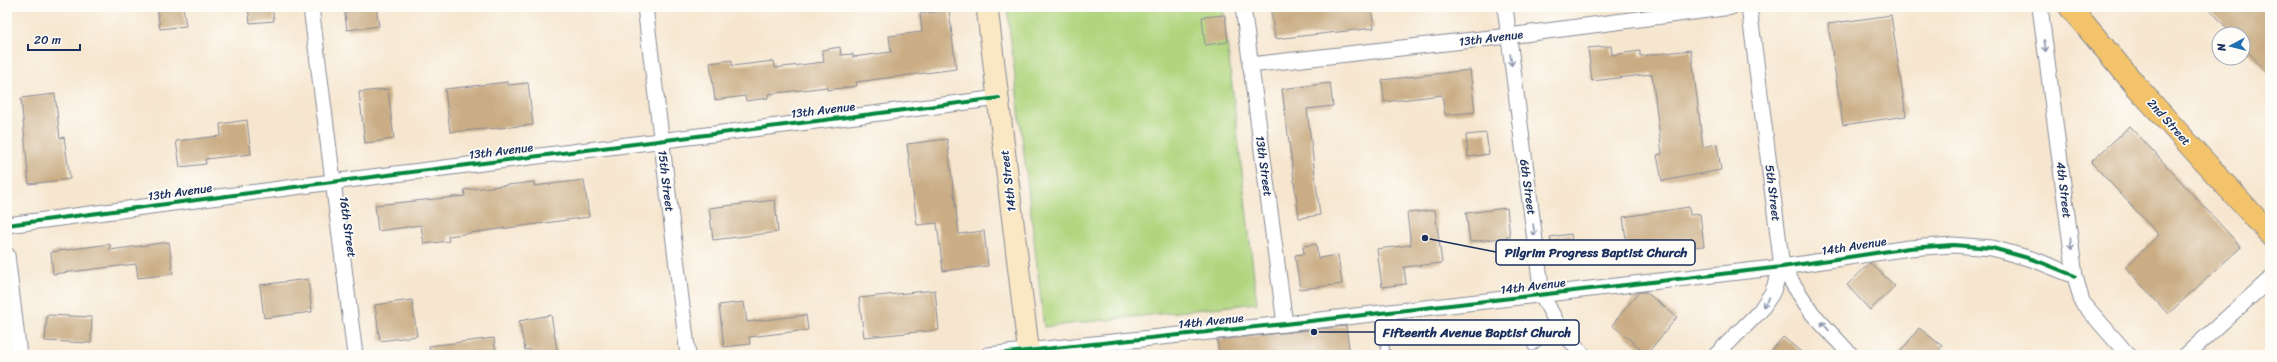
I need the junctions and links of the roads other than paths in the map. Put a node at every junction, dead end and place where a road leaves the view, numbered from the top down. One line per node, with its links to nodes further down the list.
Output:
1 (311, 7): 14 (street, 16th Street)
2 (645, 7): 13 (street, 15th Street)
3 (987, 7): 12 (main road, 14th Street)
4 (1243, 7): 11 (street, 13th Street)
5 (1505, 7): 10 (street, 6th Street)
6 (1731, 7): 10 (street, 13th Avenue)
7 (1749, 7): 18 (street, 5th Street)
8 (2040, 7): 19 (street, 4th Street, one-way to 19)
9 (2070, 7): 16 (main road, 2nd Street)
10 (1508, 36): 11 (street, 13th Avenue); 21 (street, 6th Street, one-way to 21)
11 (1250, 65): 23 (street, 13th Street)
12 (999, 98): 13 (street, 13th Avenue); 26 (main road, 14th Street)
13 (661, 141): 14 (street, 13th Avenue); 29 (street, 15th Street)
14 (332, 182): 15 (street, 13th Avenue); 28 (street, 16th Street)
15 (7, 225)
16 (2270, 234)
17 (7, 255): 27 (street)
18 (1782, 267): 19 (street, 14th Avenue); 21 (street, 14th Avenue); 33 (street, one-way to 33); 34 (street, 5th Street, one-way to 18)
19 (2075, 276): 35 (street, 4th Street)
20 (2270, 279): 36 (street)
21 (1542, 295): 22 (street, 14th Avenue); 24 (street, 6th Street)
22 (1381, 313): 23 (street, 14th Avenue); 31 (lane)
23 (1286, 324): 26 (street, 14th Avenue)
24 (1559, 328): 25 (lane); 32 (street, 6th Street)
25 (1532, 348)
26 (1028, 352): 30 (street, 14th Avenue)
27 (19, 355)
28 (355, 355)
29 (688, 355)
30 (988, 355)
31 (1386, 355)
32 (1583, 355)
33 (1716, 355)
34 (1851, 355)
35 (2128, 355)
36 (2186, 355)

